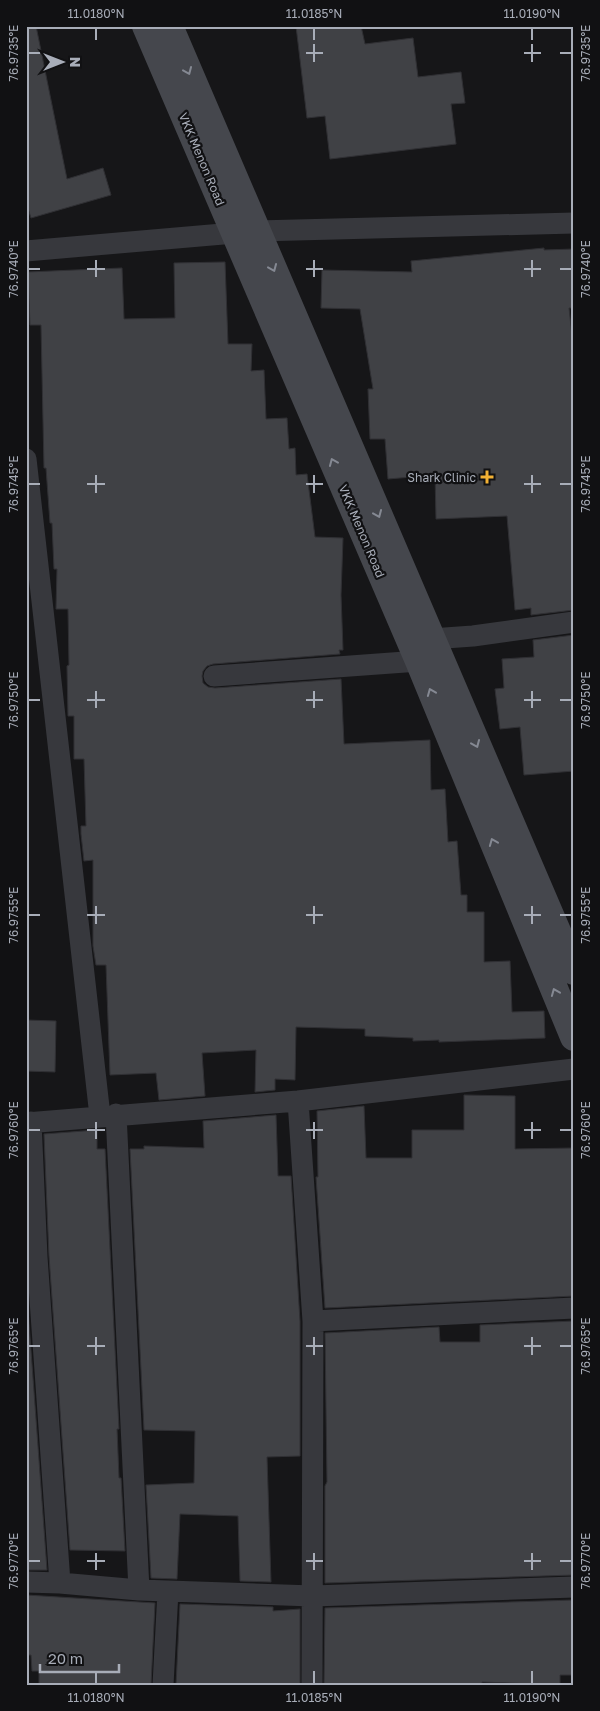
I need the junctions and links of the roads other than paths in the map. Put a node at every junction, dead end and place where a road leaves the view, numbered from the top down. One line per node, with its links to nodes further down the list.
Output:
1 (146, 26): 4 (street, VKK Menon Road)
2 (168, 26): 4 (street, VKK Menon Road, one-way to 4)
3 (574, 223): 4 (street)
4 (245, 232): 5 (street); 8 (street, VKK Menon Road)
5 (26, 252)
6 (26, 459): 14 (street)
7 (574, 622): 8 (street)
8 (425, 650): 9 (street); 10 (street, VKK Menon Road, one-way to 10); 11 (street, VKK Menon Road, one-way to 8)
9 (214, 676)
10 (574, 970)
11 (574, 1037)
12 (574, 1068): 13 (street)
13 (298, 1101): 14 (street); 17 (street)
14 (108, 1115): 15 (street); 21 (street)
15 (29, 1122): 19 (street)
16 (574, 1308): 17 (street)
17 (312, 1321): 23 (street)
18 (26, 1582): 19 (street)
19 (60, 1583): 21 (street)
20 (574, 1587): 23 (street)
21 (138, 1590): 22 (street)
22 (168, 1591): 23 (street); 24 (street)
23 (312, 1596): 25 (street)
24 (163, 1685)
25 (312, 1685)

